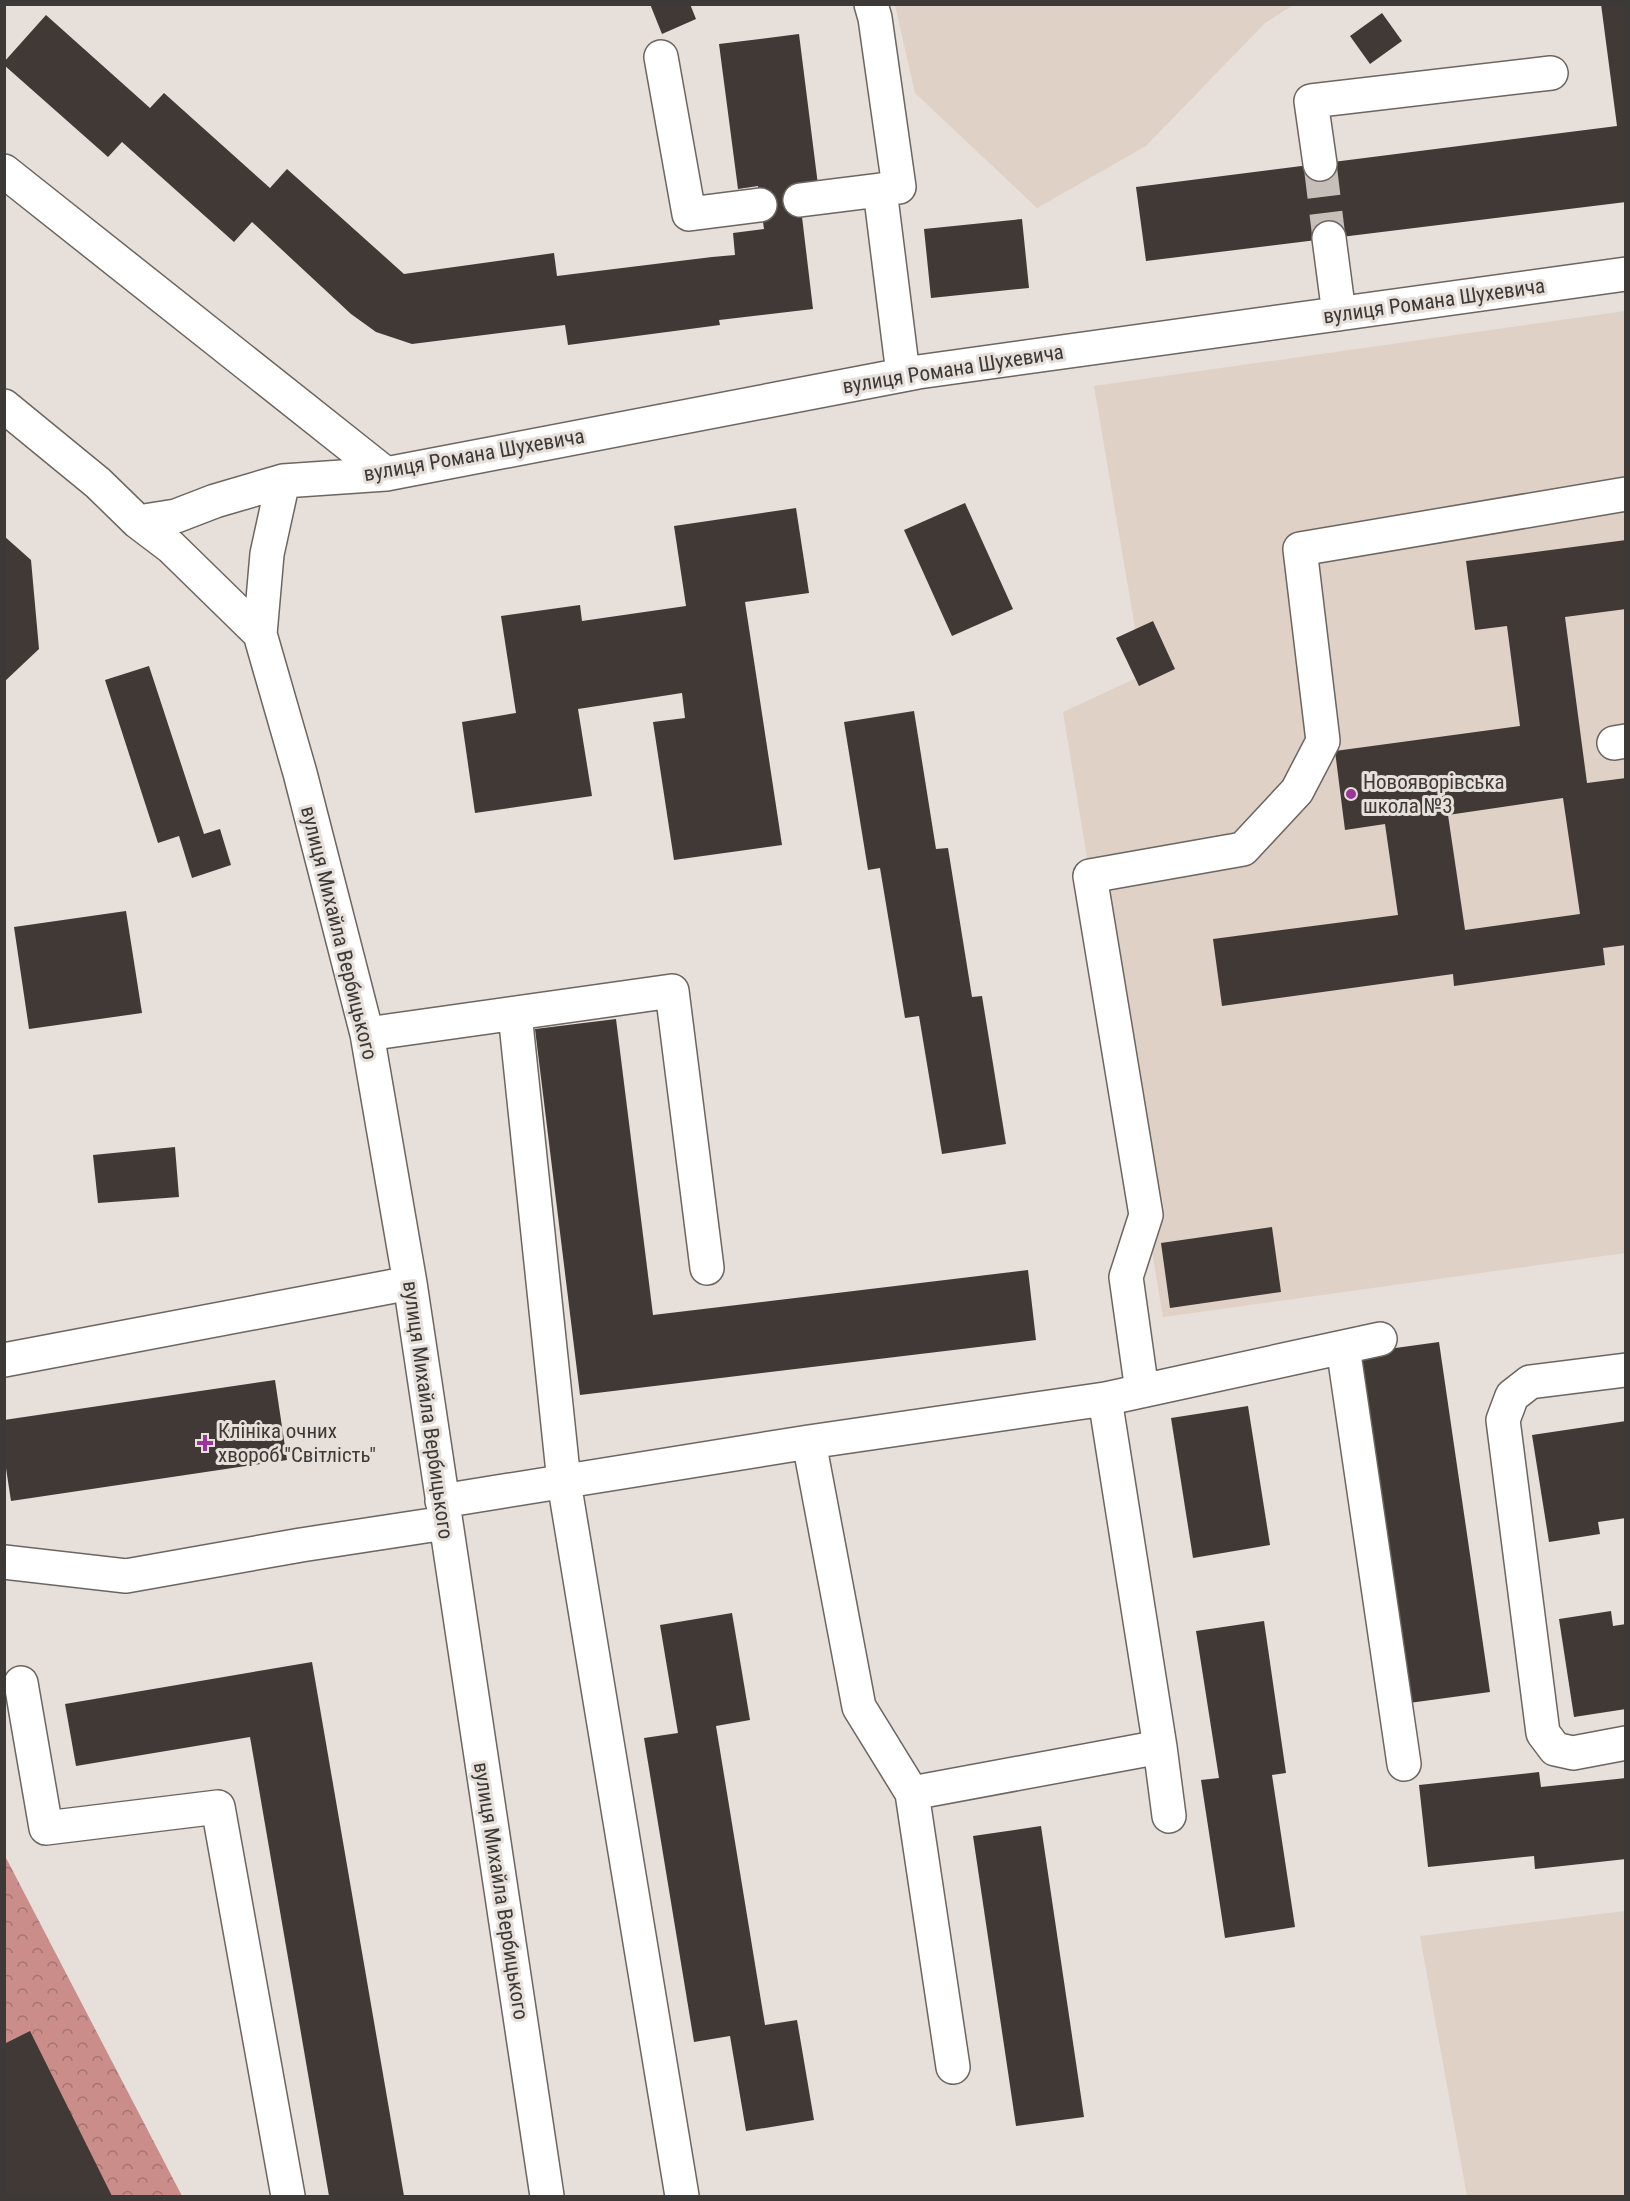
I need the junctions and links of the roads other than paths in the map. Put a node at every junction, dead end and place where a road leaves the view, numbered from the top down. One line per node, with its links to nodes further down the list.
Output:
1 (871, 4): 6 (street)
2 (661, 57): 8 (street)
3 (1551, 73): 4 (street)
4 (1320, 164)
5 (4, 171): 14 (street)
6 (880, 190): 7 (street); 12 (street)
7 (800, 200)
8 (760, 205)
9 (1329, 238): 11 (street)
10 (1626, 274): 11 (street, вулиця Романа Шухевича)
11 (1340, 314): 12 (street, вулиця Романа Шухевича)
12 (903, 374): 14 (street, вулиця Романа Шухевича)
13 (4, 406): 18 (street, вулиця Михайла Вербицького)
14 (386, 474): 15 (street, вулиця Романа Шухевича)
15 (283, 481): 17 (street, вулиця Романа Шухевича); 19 (street)
16 (1626, 494): 30 (street)
17 (215, 501): 18 (street); 19 (street); 20 (street)
18 (138, 522): 20 (street, вулиця Михайла Вербицького)
19 (267, 554): 20 (street); 21 (street, вулиця Михайла Вербицького)
20 (201, 577): 21 (street, вулиця Михайла Вербицького)
21 (260, 634): 23 (street, вулиця Михайла Вербицького)
22 (515, 1014): 23 (street); 24 (street); 33 (street)
23 (367, 1034): 25 (street, вулиця Михайла Вербицького)
24 (707, 1268)
25 (410, 1283): 28 (street); 34 (street, вулиця Михайла Вербицького)
26 (1380, 1339): 27 (street)
27 (1343, 1347): 30 (street); 39 (street)
28 (4, 1360)
29 (1626, 1370): 37 (street)
30 (1142, 1391): 31 (street)
31 (1105, 1399): 32 (street); 38 (street)
32 (809, 1442): 33 (street); 40 (street)
33 (564, 1482): 34 (street); 45 (street)
34 (443, 1512): 35 (street); 44 (street, вулиця Михайла Вербицького)
35 (4, 1563)
36 (21, 1683): 43 (street)
37 (1626, 1743)
38 (1160, 1747): 40 (street); 41 (street)
39 (1404, 1764)
40 (912, 1793): 42 (street)
41 (1169, 1816)
42 (953, 2067)
43 (288, 2196)
44 (547, 2196)
45 (682, 2196)

